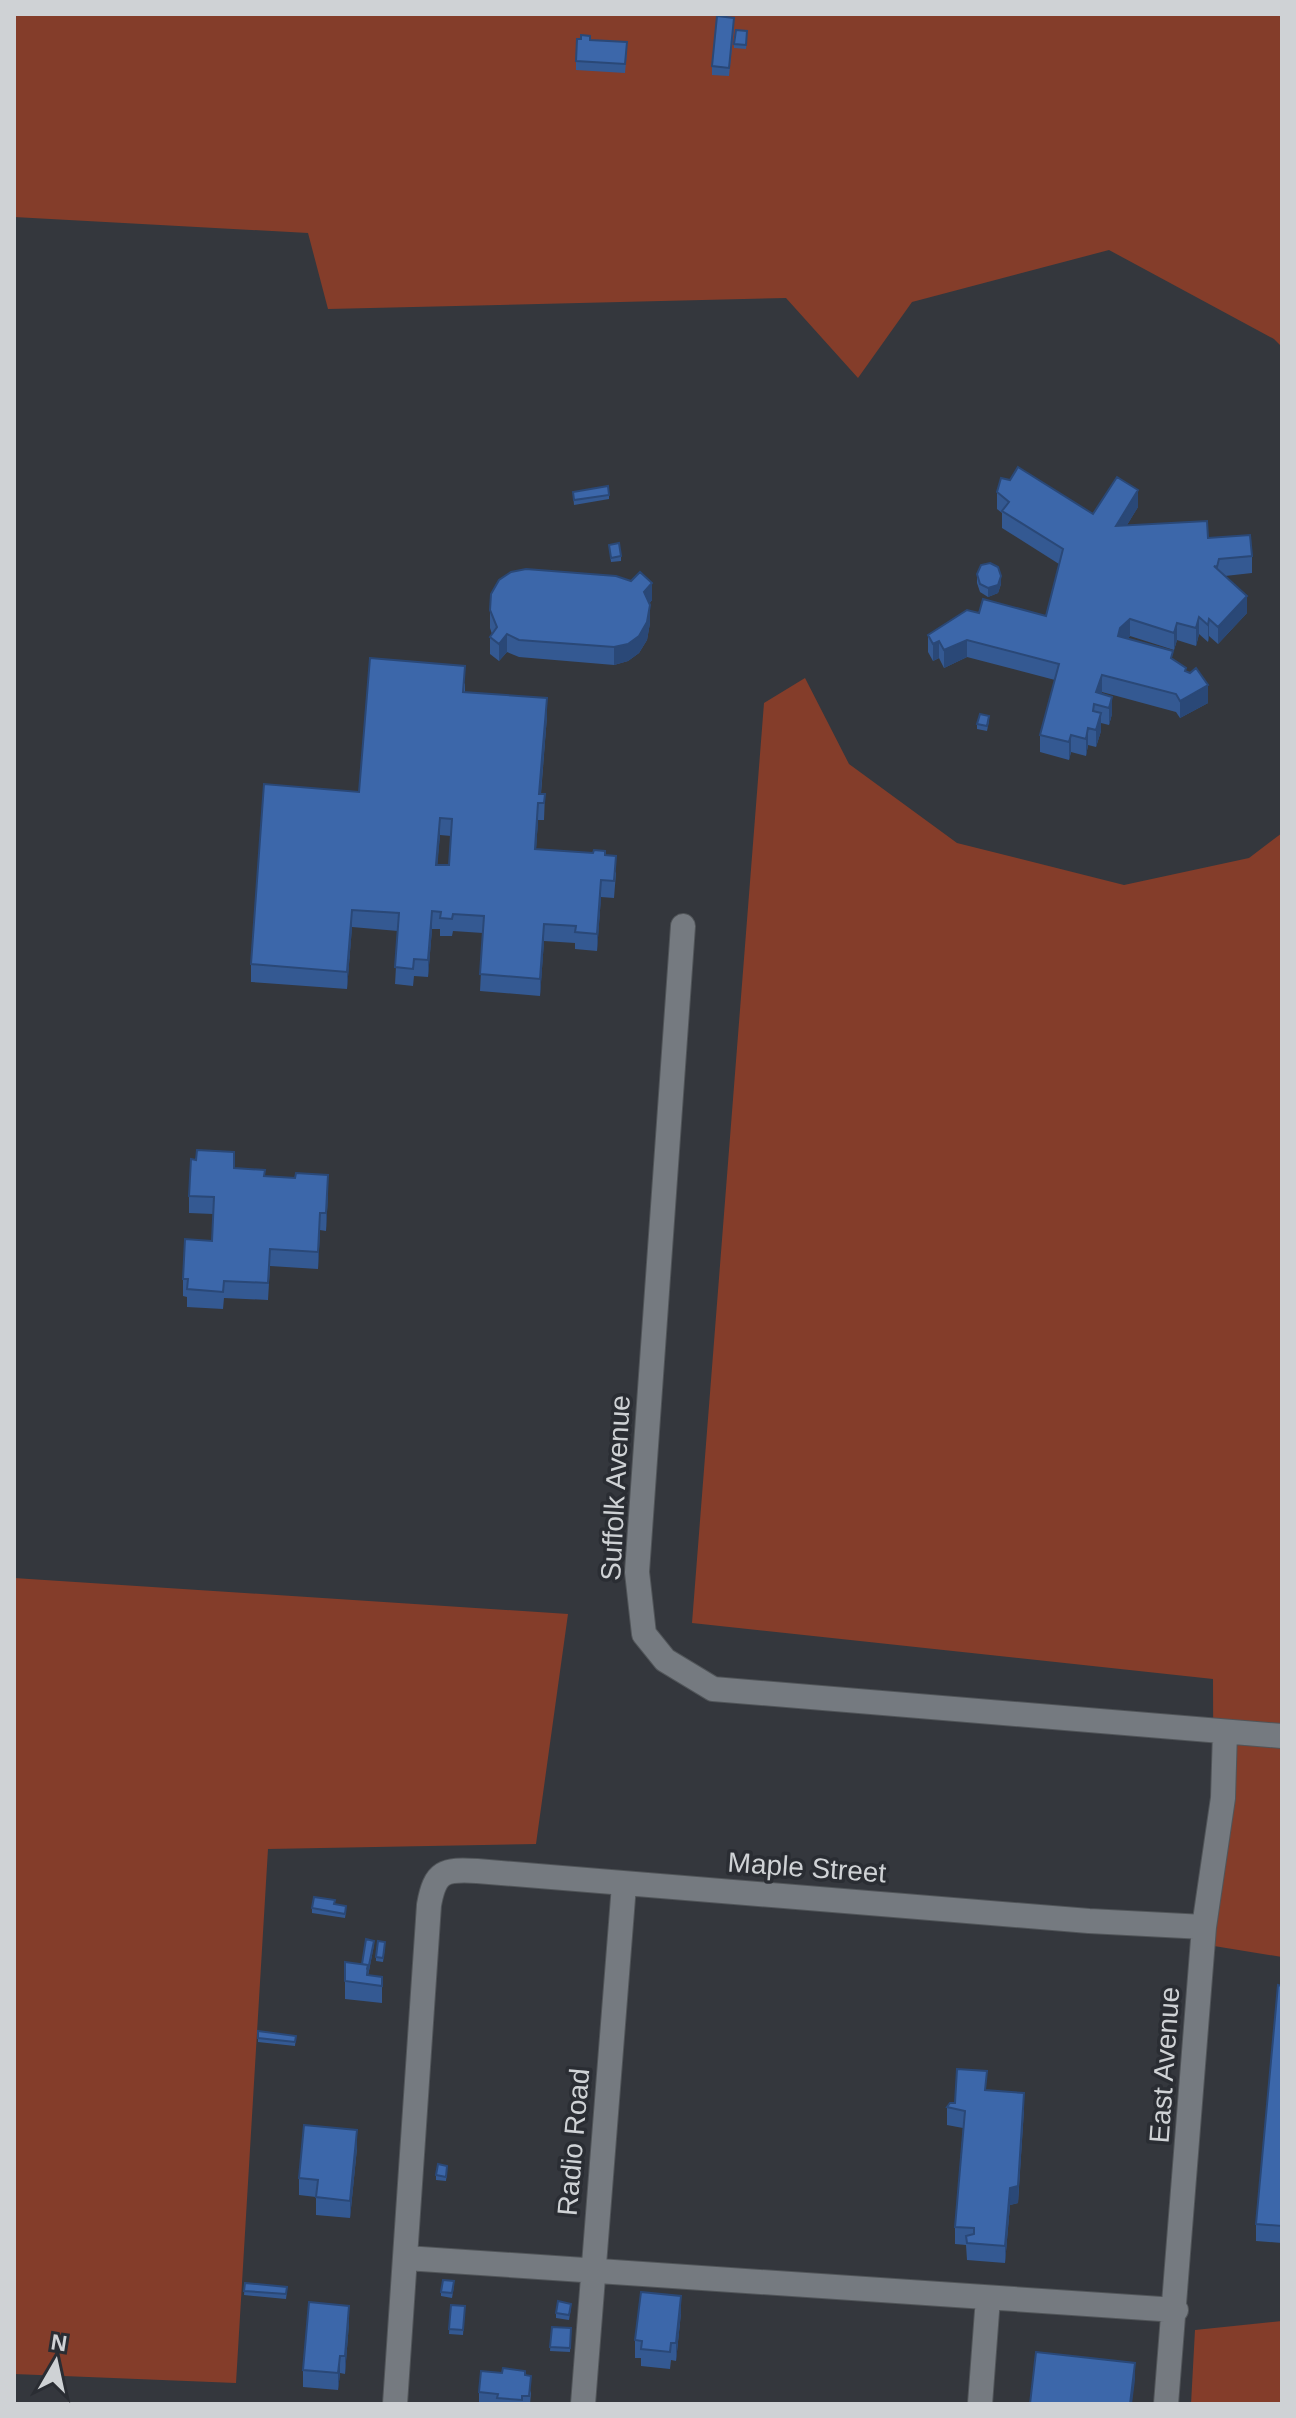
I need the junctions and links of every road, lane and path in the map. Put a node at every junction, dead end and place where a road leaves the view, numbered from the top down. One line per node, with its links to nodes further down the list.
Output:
1 (683, 926): 2 (street, Suffolk Avenue)
2 (1225, 1732): 3 (street, Suffolk Avenue); 5 (street, East Avenue)
3 (1282, 1736)
4 (624, 1885): 5 (street, Maple Street); 6 (street, Maple Street); 7 (street, Radio Road)
5 (1204, 1927): 9 (street, East Avenue)
6 (406, 2258): 7 (street); 10 (street)
7 (593, 2270): 8 (street); 11 (street, Radio Road)
8 (988, 2298): 9 (street); 12 (street)
9 (1176, 2310): 13 (street, East Avenue)
10 (395, 2404)
11 (583, 2404)
12 (980, 2404)
13 (1166, 2404)

